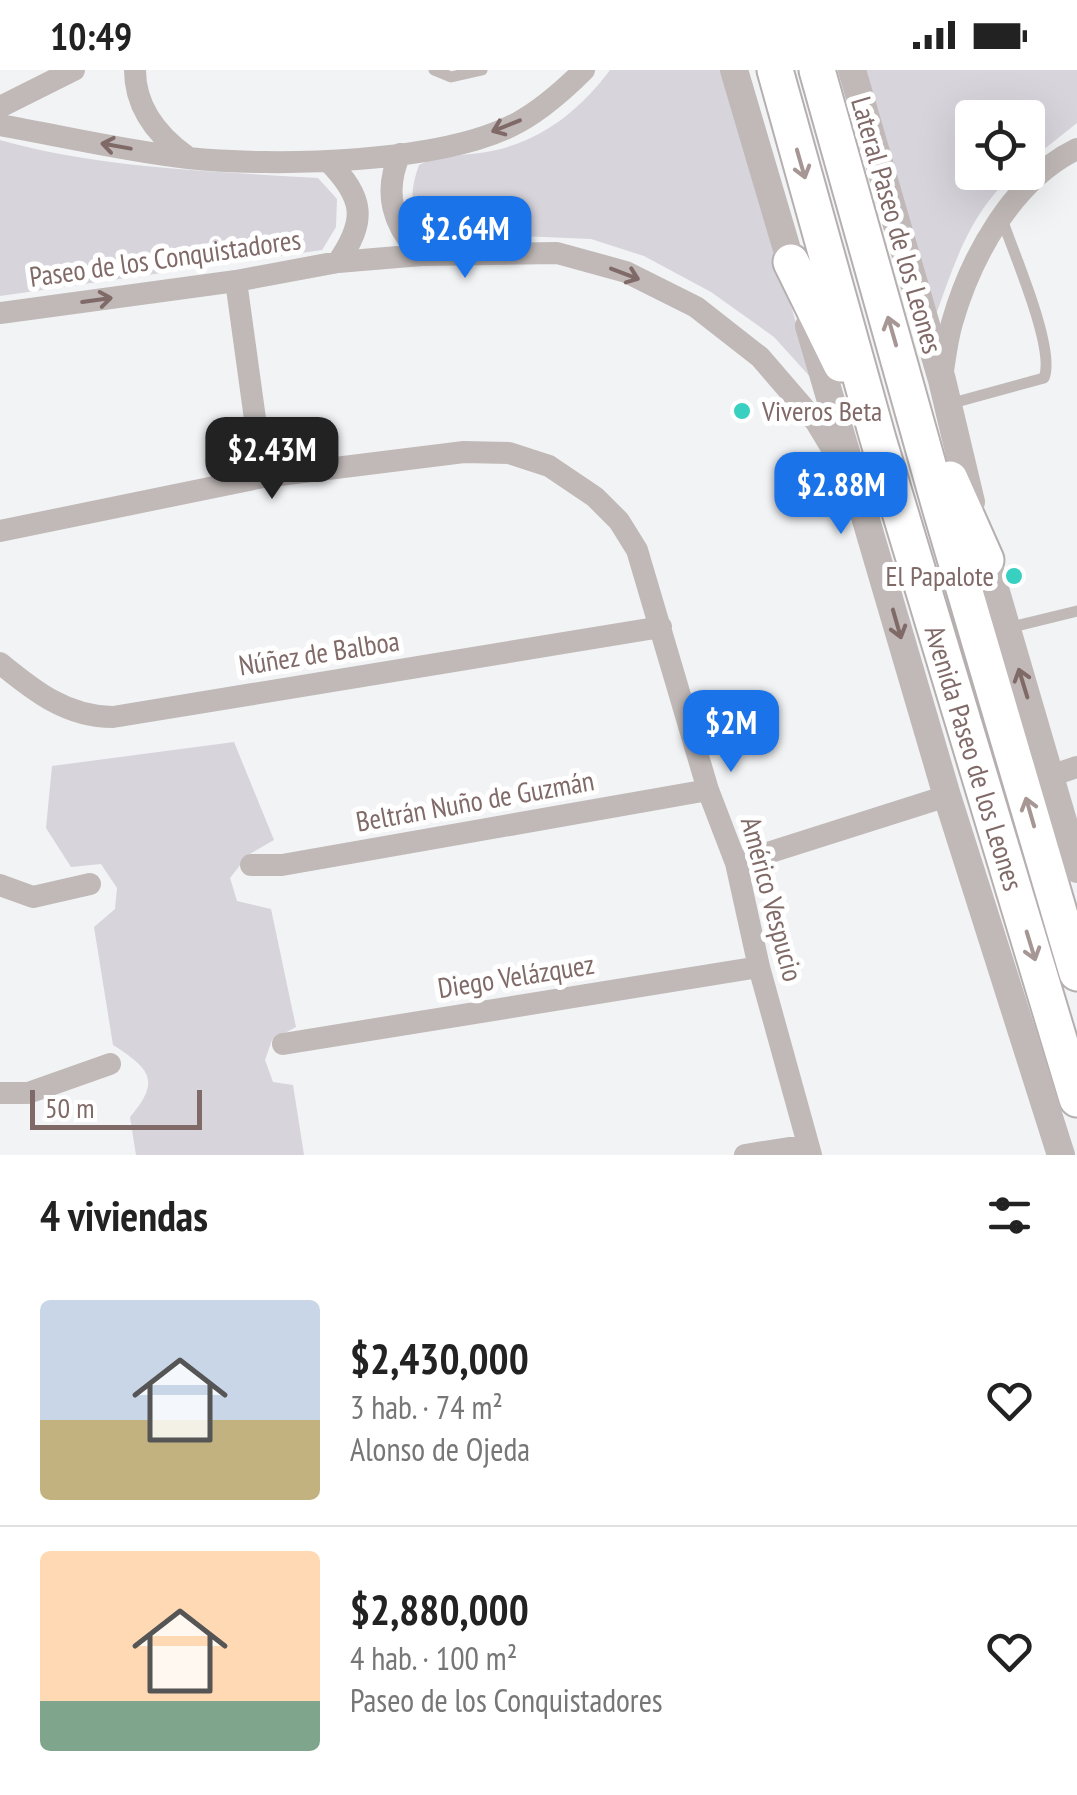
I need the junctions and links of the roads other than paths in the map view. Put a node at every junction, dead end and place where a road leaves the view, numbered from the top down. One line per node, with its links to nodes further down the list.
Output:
1 (74, 70): 10 (street)
2 (135, 70): 14 (street)
3 (434, 70): 4 (lane)
4 (482, 70)
5 (584, 70): 13 (street, one-way to 13)
6 (734, 70): 19 (street)
7 (775, 70): 23 (main road, Avenida Paseo de los Leones, one-way to 23)
8 (817, 70): 22 (main road, Avenida Paseo de los Leones, one-way to 8)
9 (852, 70): 22 (street, Lateral Paseo de los Leones)
10 (0, 107)
11 (0, 125): 14 (street, one-way to 11)
12 (1077, 149): 16 (street)
13 (400, 154): 15 (street); 17 (street)
14 (189, 158): 15 (street)
15 (329, 162): 18 (street, Paseo de los Conquistadores)
16 (1002, 219): 22 (street); 22 (lane)
17 (422, 255): 18 (street, Paseo de los Conquistadores); 25 (street, Paseo de los Conquistadores, one-way to 25)
18 (338, 262): 20 (street, Paseo de los Conquistadores)
19 (791, 262): 23 (main road); 25 (street)
20 (236, 281): 21 (street, Paseo de los Conquistadores, one-way to 20); 24 (street)
21 (0, 313)
22 (932, 390): 27 (main road); 41 (main road, Avenida Paseo de los Leones, one-way to 22)
23 (878, 439): 45 (main road, Avenida Paseo de los Leones, one-way to 45)
24 (263, 476): 26 (street, Américo Vespucio); 29 (street, Américo Vespucio)
25 (859, 495): 34 (street, one-way to 34)
26 (0, 531)
27 (986, 560): 30 (street)
28 (1077, 611): 30 (lane)
29 (660, 628): 31 (street, Núñez de Balboa); 33 (street, Américo Vespucio)
30 (1007, 629): 32 (street, one-way to 30)
31 (0, 663)
32 (1064, 772): 37 (street)
33 (708, 790): 35 (street, Américo Vespucio); 36 (street, Beltrán Nuño de Guzmán)
34 (947, 796): 35 (street); 48 (street)
35 (736, 863): 40 (street, Américo Vespucio)
36 (251, 865)
37 (1077, 869)
38 (90, 884): 39 (street)
39 (0, 885)
40 (759, 967): 42 (street, Diego Velázquez); 46 (street, Américo Vespucio)
41 (1077, 973)
42 (283, 1044)
43 (110, 1064): 44 (street)
44 (0, 1093)
45 (1077, 1099)
46 (810, 1150): 47 (street)
47 (744, 1155)
48 (1061, 1155)

